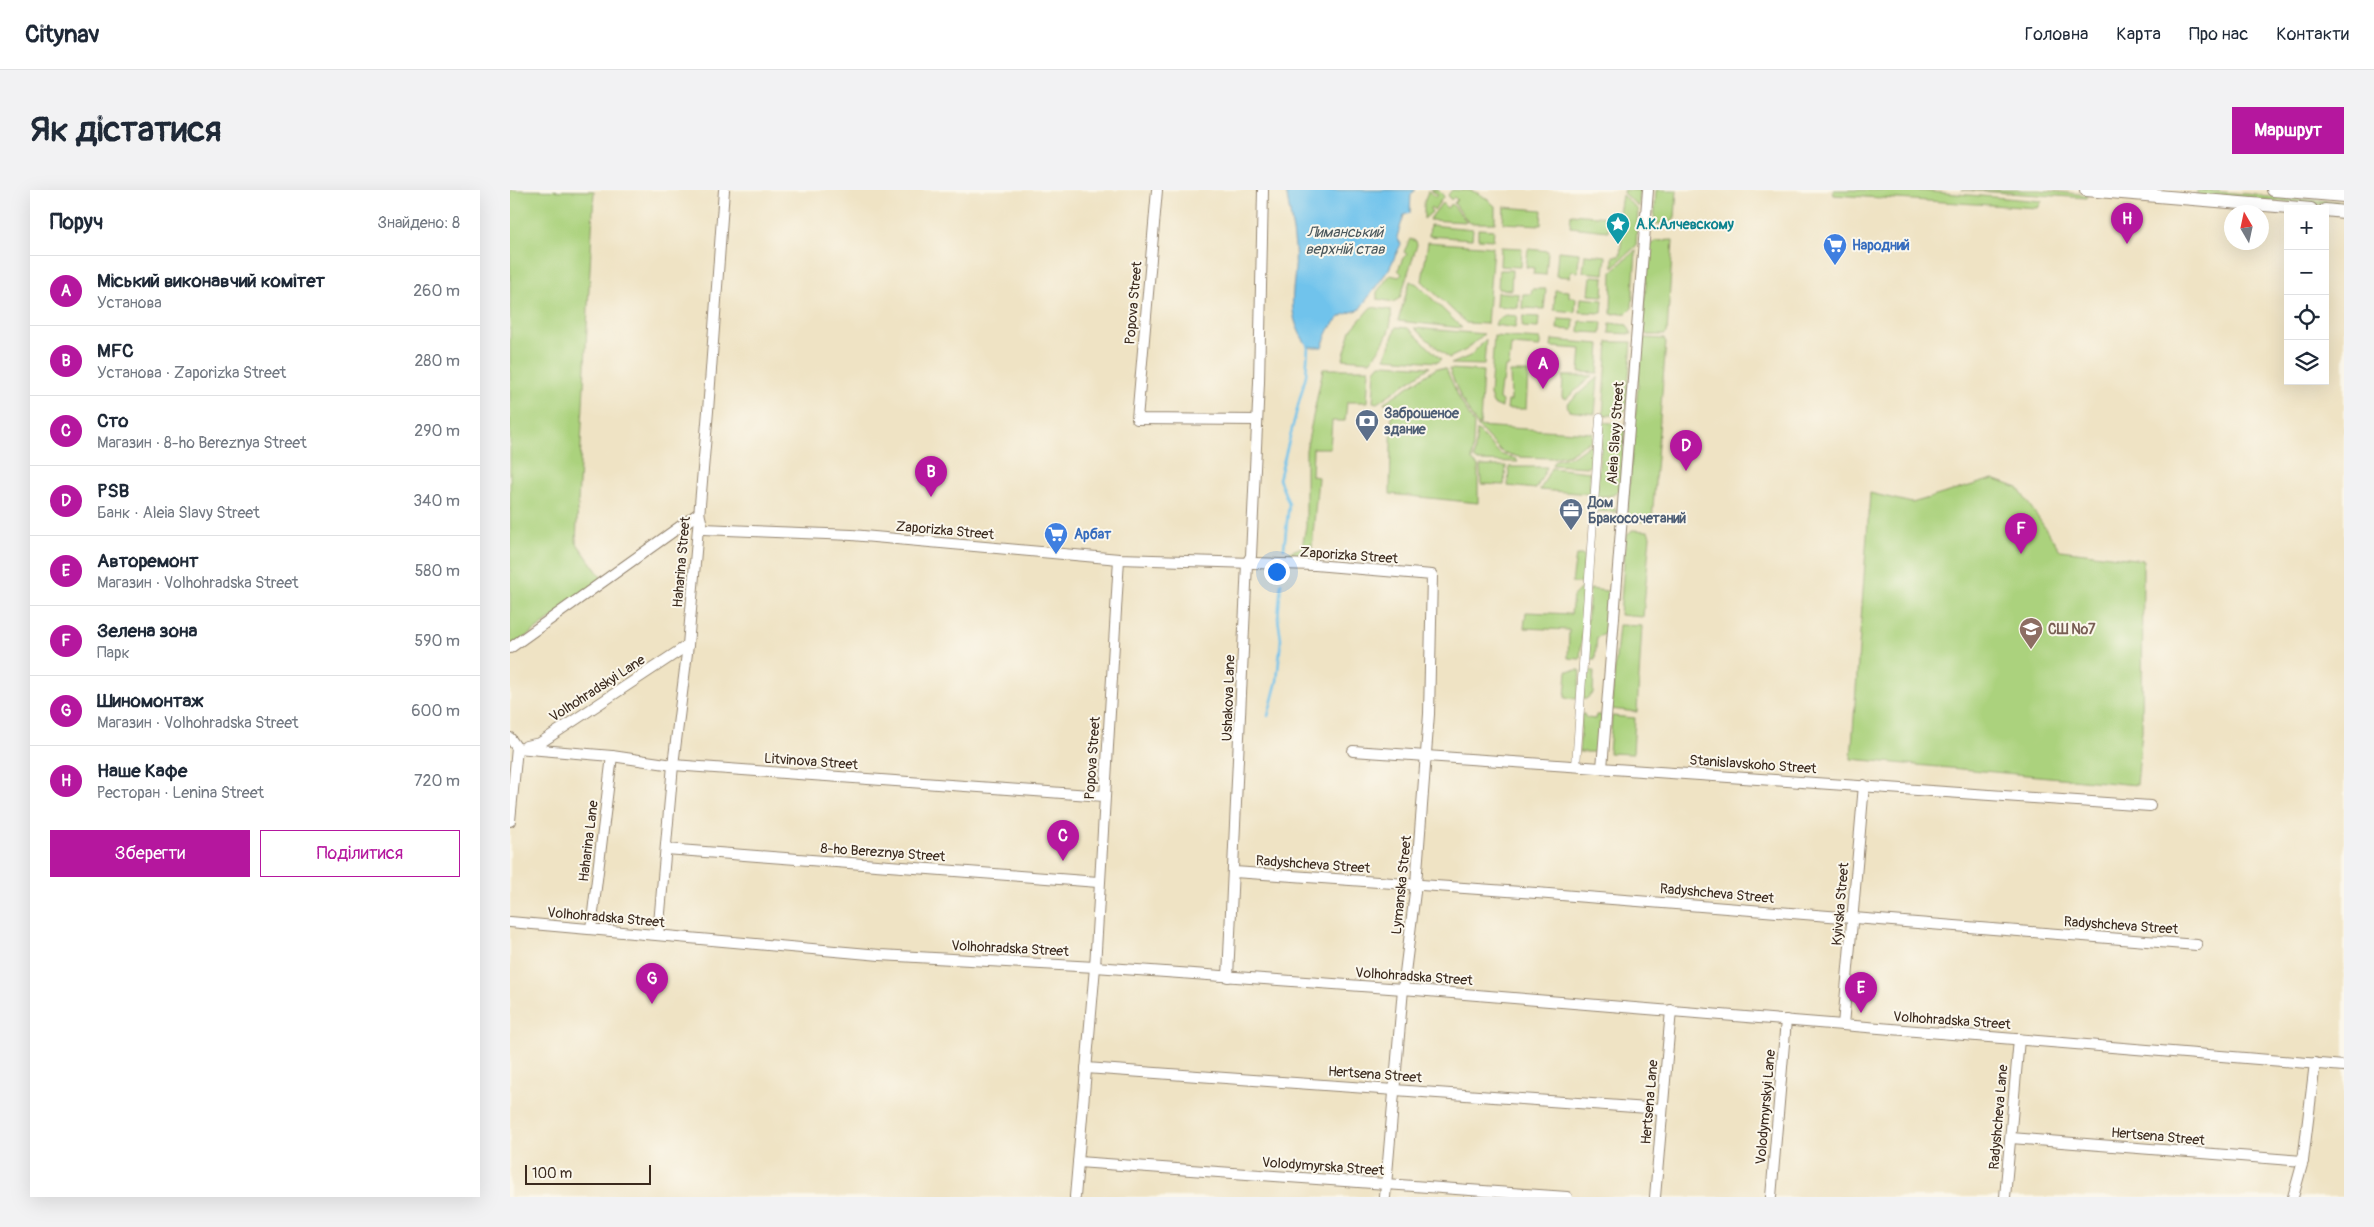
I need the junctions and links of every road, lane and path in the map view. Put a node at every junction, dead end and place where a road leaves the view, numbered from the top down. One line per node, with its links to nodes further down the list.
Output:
1 (724, 190): 13 (street, Haharina Street)
2 (1157, 190): 12 (street, Popova Street)
3 (1263, 190): 12 (street, Ushakova Lane)
4 (1648, 190): 26 (street, Aleia Slavy Street)
5 (2086, 190): 8 (street)
6 (2273, 190): 7 (street)
7 (2344, 196)
8 (2284, 207)
9 (2329, 210): 10 (street)
10 (2344, 212)
11 (1600, 418): 25 (street)
12 (1256, 420): 15 (street, Ushakova Lane)
13 (699, 513): 14 (street, Zaporizka Street); 17 (street, Haharina Street); 18 (street)
14 (1119, 559): 15 (street, Zaporizka Street); 28 (street, Popova Street)
15 (1247, 563): 16 (street, Zaporizka Street); 32 (street, Ushakova Lane)
16 (1432, 575): 23 (street, Lymanska Street)
17 (688, 645): 20 (street, Volhohradskyi Lane); 24 (street, Haharina Street)
18 (510, 648)
19 (510, 738): 20 (street)
20 (518, 748): 22 (street, Litvinova Street); 30 (street)
21 (1353, 751): 23 (street, Stanislavskoho Street)
22 (612, 756): 24 (street, Litvinova Street); 37 (street, Haharina Lane)
23 (1425, 756): 25 (street, Stanislavskoho Street); 34 (street, Lymanska Street)
24 (673, 765): 28 (street, Litvinova Street); 31 (street, Haharina Street)
25 (1576, 766): 26 (street, Stanislavskoho Street)
26 (1602, 768): 27 (street, Stanislavskoho Street)
27 (1864, 785): 29 (street, Stanislavskoho Street); 35 (street, Kyivska Street)
28 (1104, 796): 33 (street, Popova Street)
29 (2150, 806)
30 (510, 821)
31 (666, 849): 33 (street, 8-ho Bereznya Street); 38 (street, Haharina Street)
32 (1234, 872): 34 (street, Radyshcheva Street); 41 (street, Ushakova Lane)
33 (1098, 882): 40 (street, Popova Street)
34 (1416, 884): 35 (street, Radyshcheva Street); 42 (street, Lymanska Street)
35 (1853, 918): 39 (street, Radyshcheva Street); 45 (street, Kyivska Street)
36 (510, 922): 37 (street, Volhohradska Street)
37 (591, 929): 38 (street, Volhohradska Street)
38 (658, 935): 40 (street, Volhohradska Street)
39 (2197, 945)
40 (1095, 967): 41 (street, Volhohradska Street); 49 (street, Popova Street)
41 (1228, 977): 42 (street, Volhohradska Street)
42 (1403, 989): 43 (street, Volhohradska Street); 50 (street, Lymanska Street)
43 (1671, 1010): 44 (street, Volhohradska Street); 51 (street, Hertsena Lane)
44 (1786, 1020): 45 (street, Volhohradska Street); 60 (street, Volodymyrskyi Lane)
45 (1843, 1026): 46 (street, Volhohradska Street)
46 (2019, 1040): 47 (street, Volhohradska Street); 52 (street, Radyshcheva Lane)
47 (2315, 1063): 48 (street, Volhohradska Street); 53 (street)
48 (2344, 1066)
49 (1086, 1068): 50 (street, Hertsena Street); 54 (street, Popova Street)
50 (1394, 1089): 51 (street, Hertsena Street); 55 (street, Lymanska Street)
51 (1662, 1109): 59 (street, Hertsena Lane)
52 (2010, 1138): 53 (street, Hertsena Street); 61 (street, Radyshcheva Lane)
53 (2303, 1161): 62 (street)
54 (1078, 1162): 55 (street, Volodymyrska Street); 56 (street, Popova Street)
55 (1386, 1184): 57 (street, Lymanska Street); 58 (street, Volodymyrska Street)
56 (1075, 1197)
57 (1385, 1197)
58 (1567, 1197)
59 (1655, 1197)
60 (1771, 1197)
61 (2005, 1197)
62 (2293, 1197)

